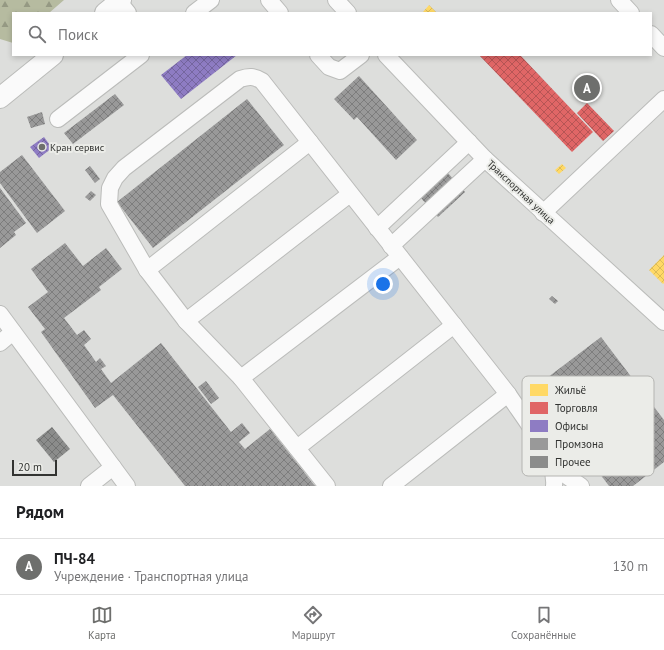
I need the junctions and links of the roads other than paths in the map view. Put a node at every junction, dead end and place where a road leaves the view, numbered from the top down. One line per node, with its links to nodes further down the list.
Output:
1 (211, 0): 5 (street)
2 (269, 0): 6 (street)
3 (336, 0): 7 (street)
4 (619, 0): 8 (street)
5 (195, 12)
6 (279, 12)
7 (347, 12)
8 (630, 12)
9 (652, 35): 10 (street)
10 (664, 48)
11 (52, 56): 16 (main road)
12 (140, 56): 18 (street)
13 (319, 56): 14 (street)
14 (360, 56)
15 (387, 56): 20 (street, Транспортная улица)
16 (0, 98)
17 (664, 99): 23 (street)
18 (58, 120)
19 (310, 142): 22 (street); 26 (street); 26 (street)
20 (469, 142): 21 (street, Транспортная улица); 24 (street)
21 (485, 159): 23 (street, Транспортная улица); 25 (street)
22 (350, 194): 24 (street); 28 (street)
23 (543, 213): 29 (street, Транспортная улица)
24 (377, 228): 25 (street)
25 (395, 251): 30 (street); 33 (street)
26 (146, 270): 28 (street)
27 (0, 314): 31 (street)
28 (186, 321): 33 (street)
29 (664, 322)
30 (454, 325): 34 (street); 36 (street)
31 (13, 332): 32 (street); 37 (street)
32 (0, 343)
33 (241, 378): 36 (street)
34 (508, 394): 35 (street); 42 (street)
35 (522, 416)
36 (297, 448): 41 (street)
37 (113, 466): 39 (street); 40 (street)
38 (567, 476): 43 (street)
39 (88, 486)
40 (126, 486)
41 (327, 486)
42 (391, 486)
43 (582, 486)

